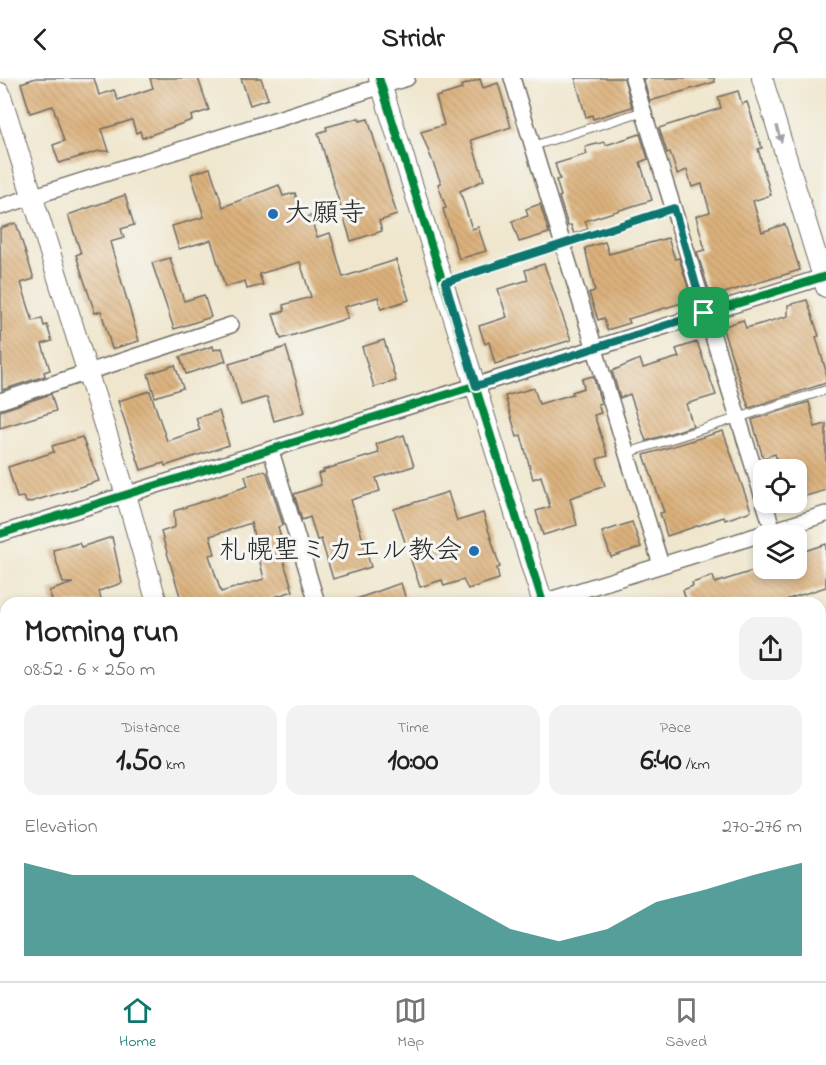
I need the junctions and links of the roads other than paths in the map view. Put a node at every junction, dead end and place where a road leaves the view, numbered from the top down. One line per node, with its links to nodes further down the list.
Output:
1 (408, 78): 5 (street)
2 (512, 78): 8 (street)
3 (633, 78): 7 (street)
4 (762, 78): 13 (street, one-way to 13)
5 (380, 82): 9 (street); 14 (street)
6 (0, 93): 9 (street)
7 (644, 111): 8 (lane); 11 (street)
8 (533, 146): 12 (street)
9 (32, 197): 10 (street); 18 (street)
10 (0, 207)
11 (674, 208): 12 (lane); 15 (street)
12 (564, 244): 14 (lane); 17 (street)
13 (825, 280): 15 (street)
14 (445, 282): 19 (street)
15 (704, 313): 17 (street); 22 (street)
16 (231, 325): 18 (street)
17 (595, 347): 19 (street); 24 (street)
18 (87, 371): 21 (street); 26 (street)
19 (476, 386): 23 (street); 34 (street)
20 (826, 390): 22 (lane)
21 (0, 401)
22 (737, 419): 24 (lane); 25 (street)
23 (271, 451): 26 (street); 33 (street)
24 (627, 453): 31 (street)
25 (753, 468)
26 (126, 495): 29 (street); 32 (street)
27 (826, 513): 28 (street)
28 (789, 525)
29 (0, 534)
30 (753, 536): 31 (street)
31 (661, 565): 35 (street)
32 (155, 597)
33 (315, 597)
34 (540, 597)
35 (561, 597)

